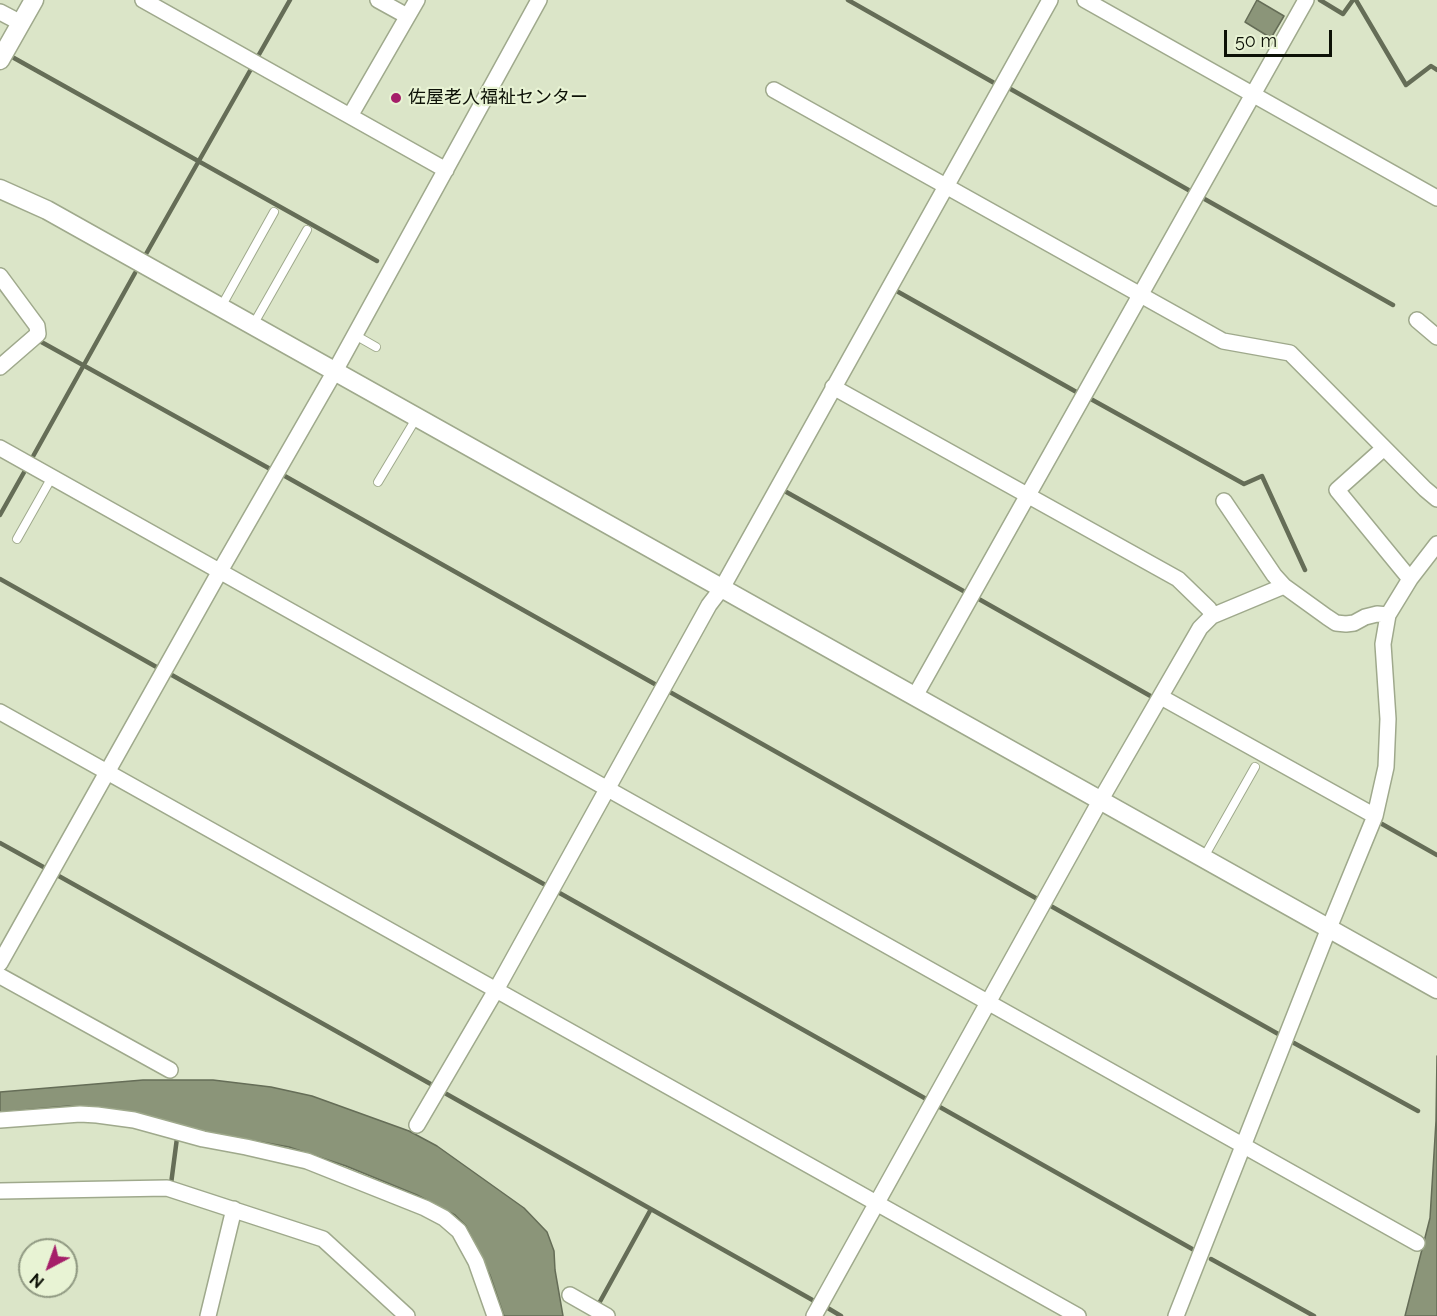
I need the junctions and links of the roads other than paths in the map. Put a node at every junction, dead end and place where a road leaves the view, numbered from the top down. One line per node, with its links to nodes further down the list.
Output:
1 (34, 0): 11 (street)
2 (143, 0): 15 (street)
3 (378, 0): 10 (street)
4 (417, 0): 10 (street)
5 (539, 0): 16 (street)
6 (1050, 0): 17 (street)
7 (1085, 0): 14 (street)
8 (1306, 0): 14 (street)
9 (0, 12): 11 (street)
10 (407, 16): 15 (street)
11 (21, 23): 12 (street)
12 (0, 60)
13 (774, 90): 17 (street)
14 (1253, 94): 19 (street); 23 (street)
15 (350, 116): 16 (street)
16 (446, 170): 27 (street)
17 (945, 186): 23 (street); 32 (street)
18 (0, 189): 24 (street)
19 (1437, 198)
20 (274, 212): 24 (lane)
21 (307, 230): 26 (lane)
22 (0, 276): 30 (street)
23 (1140, 295): 35 (street); 38 (street)
24 (221, 308): 26 (street)
25 (1417, 320): 28 (street)
26 (253, 325): 31 (street)
27 (355, 335): 29 (lane); 31 (street)
28 (1437, 337)
29 (376, 347)
30 (0, 367)
31 (335, 371): 33 (street); 43 (street)
32 (833, 387): 38 (street); 46 (street)
33 (417, 417): 37 (lane); 46 (street)
34 (0, 448): 36 (street)
35 (1384, 448): 39 (street); 44 (street)
36 (52, 477): 41 (lane); 43 (street)
37 (378, 482)
38 (1027, 496): 48 (street); 49 (street)
39 (1437, 499)
40 (1224, 501): 45 (street)
41 (17, 539)
42 (1437, 544): 44 (street)
43 (219, 571): 53 (street); 54 (street)
44 (1410, 579): 47 (street)
45 (1284, 586): 47 (street); 48 (street)
46 (722, 588): 49 (street); 54 (street)
47 (1388, 615): 56 (street)
48 (1212, 616): 50 (street)
49 (915, 696): 55 (street)
50 (1161, 697): 55 (street); 56 (street)
51 (0, 712): 53 (street)
52 (1255, 767): 57 (lane)
53 (108, 773): 59 (street); 62 (street)
54 (608, 789): 62 (street); 63 (street)
55 (1101, 801): 57 (street); 63 (street)
56 (1375, 816): 58 (street)
57 (1204, 858): 58 (street)
58 (1329, 928): 61 (street); 67 (street)
59 (0, 963)
60 (0, 976): 64 (street)
61 (1436, 988)
62 (496, 990): 66 (street); 69 (street)
63 (989, 1003): 67 (street); 69 (street)
64 (170, 1070)
65 (0, 1119): 75 (street)
66 (417, 1125)
67 (1244, 1146): 71 (street); 79 (street)
68 (0, 1191): 70 (street)
69 (878, 1204): 77 (street); 78 (street)
70 (234, 1209): 73 (street); 74 (street)
71 (1417, 1243)
72 (570, 1295): 76 (street)
73 (208, 1316)
74 (408, 1316)
75 (495, 1316)
76 (607, 1316)
77 (814, 1316)
78 (1078, 1316)
79 (1176, 1316)

